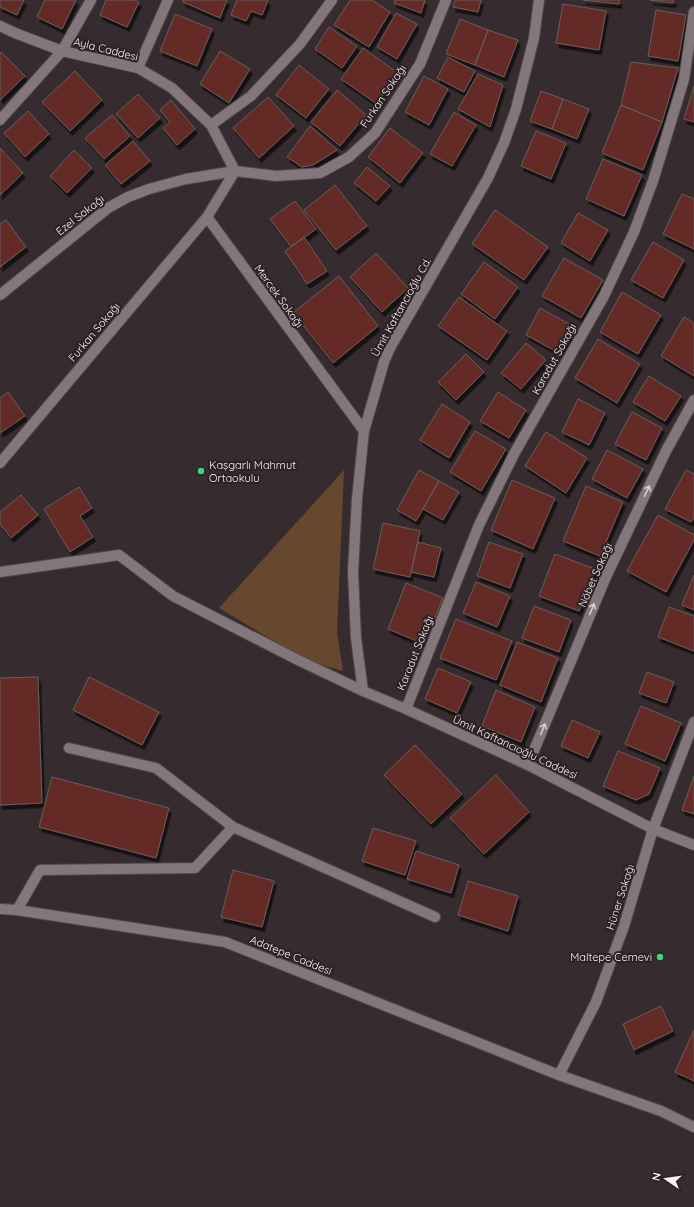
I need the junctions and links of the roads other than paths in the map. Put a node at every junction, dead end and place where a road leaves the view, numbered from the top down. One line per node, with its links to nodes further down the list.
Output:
1 (91, 0): 8 (street)
2 (168, 0): 9 (street)
3 (332, 0): 11 (street)
4 (446, 0): 12 (street, Furkan Sokağı)
5 (540, 0): 16 (street, Ümit Kaftancıoğlu Cd.)
6 (694, 12): 20 (street, Karadut Sokağı)
7 (0, 26): 8 (street, Ayla Caddesi)
8 (62, 51): 9 (street, Ayla Caddesi); 10 (street)
9 (138, 68): 11 (street, Ayla Caddesi)
10 (0, 120)
11 (211, 125): 12 (street, Ayla Caddesi)
12 (235, 171): 13 (street); 14 (street, Ezel Sokağı)
13 (207, 217): 16 (street, Mercek Sokağı); 17 (street, Furkan Sokağı)
14 (0, 295)
15 (694, 400): 23 (street, Nöbet Sokağı, one-way to 15)
16 (364, 431): 19 (street, Ümit Kaftancıoğlu Cd.)
17 (0, 463)
18 (0, 572): 19 (street, Ümit Kaftancıoğlu Caddesi)
19 (363, 692): 20 (street, Ümit Kaftancıoğlu Caddesi)
20 (406, 709): 23 (street, Ümit Kaftancıoğlu Caddesi)
21 (694, 722): 25 (street, Hüner Sokağı)
22 (68, 748): 24 (street)
23 (528, 765): 25 (street, Ümit Kaftancıoğlu Caddesi)
24 (233, 827): 28 (street); 29 (street)
25 (653, 829): 26 (street, Ümit Kaftancıoğlu Caddesi); 30 (street, Hüner Sokağı)
26 (694, 845)
27 (0, 909): 28 (street, Adatepe Caddesi)
28 (17, 910): 30 (street, Adatepe Caddesi)
29 (435, 917)
30 (559, 1075): 31 (street, Adatepe Caddesi)
31 (694, 1127)

